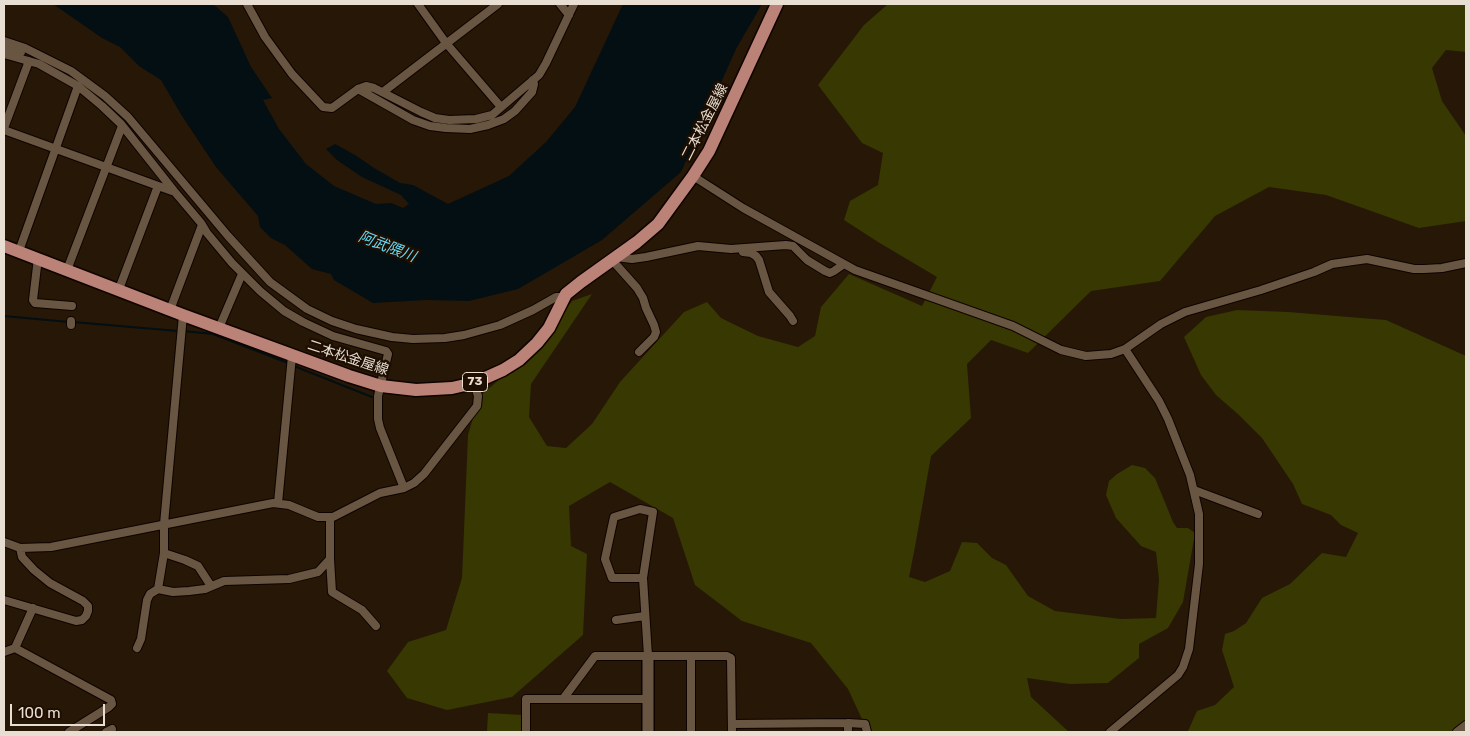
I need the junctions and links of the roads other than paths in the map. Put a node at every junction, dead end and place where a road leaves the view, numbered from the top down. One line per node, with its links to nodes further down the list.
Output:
1 (246, 4): 16 (street)
2 (418, 4): 9 (street)
3 (498, 4): 9 (street)
4 (560, 4): 7 (street)
5 (574, 4): 7 (street)
6 (777, 4): 23 (main road, 二本松金屋線 / 73)
7 (569, 15): 14 (street)
8 (4, 40): 12 (street)
9 (446, 43): 17 (street); 18 (street)
10 (4, 47): 12 (street)
11 (4, 54): 13 (street)
12 (38, 54): 37 (street)
13 (29, 62): 15 (street); 20 (street)
14 (534, 80): 16 (street); 18 (street)
15 (78, 86): 19 (street); 21 (street)
16 (358, 89): 17 (street)
17 (383, 92): 18 (street)
18 (501, 107)
19 (122, 126): 22 (street); 25 (street)
20 (4, 129): 21 (street)
21 (56, 149): 22 (street); 29 (street)
22 (107, 167): 24 (street); 34 (street)
23 (693, 176): 31 (main road, 二本松金屋線 / 73); 33 (street)
24 (158, 186): 25 (street); 36 (street)
25 (174, 191): 26 (street)
26 (202, 225): 35 (street); 39 (street)
27 (4, 246): 29 (main road, 二本松金屋線 / 73)
28 (734, 249): 31 (street); 33 (street); 41 (street)
29 (19, 251): 30 (main road, 二本松金屋線 / 73)
30 (38, 258): 34 (main road, 二本松金屋線 / 73); 38 (street)
31 (614, 259): 37 (main road, 二本松金屋線 / 73); 44 (street)
32 (1466, 263): 43 (street)
33 (844, 264): 43 (street)
34 (67, 270): 36 (main road, 二本松金屋線 / 73)
35 (242, 274): 42 (street); 47 (street)
36 (118, 289): 39 (main road, 二本松金屋線 / 73)
37 (565, 297): 46 (main road, 二本松金屋線 / 73)
38 (72, 306)
39 (170, 310): 40 (main road, 二本松金屋線 / 73)
40 (183, 315): 42 (main road, 二本松金屋線 / 73); 53 (street)
41 (793, 321)
42 (219, 328): 45 (main road, 二本松金屋線 / 73)
43 (1125, 349): 49 (street)
44 (639, 352)
45 (292, 361): 47 (main road, 二本松金屋線 / 73); 50 (street)
46 (474, 383): 47 (main road, 二本松金屋線 / 73); 48 (street)
47 (381, 386): 48 (street)
48 (404, 488): 52 (street)
49 (1194, 490): 51 (street); 87 (street)
50 (278, 503): 52 (street); 53 (street)
51 (1258, 514)
52 (330, 517): 57 (street)
53 (164, 524): 55 (street); 56 (street)
54 (4, 542): 55 (street)
55 (20, 548): 62 (street)
56 (164, 553): 59 (street); 60 (street)
57 (330, 559): 59 (street); 65 (street)
58 (643, 578): 58 (street); 63 (street)
59 (211, 586): 60 (street)
60 (158, 589): 67 (street)
61 (4, 600): 62 (street)
62 (33, 608): 66 (street)
63 (646, 616): 64 (street); 69 (street)
64 (616, 620)
65 (376, 626)
66 (15, 648): 68 (street); 78 (street)
67 (136, 648)
68 (4, 652)
69 (648, 656): 70 (street); 71 (street); 72 (street)
70 (691, 656): 74 (street); 81 (street)
71 (563, 699): 72 (street); 79 (street)
72 (648, 699): 80 (street)
73 (848, 723): 76 (street); 85 (street); 86 (street)
74 (732, 724): 75 (street); 82 (street)
75 (770, 724): 76 (street); 83 (street)
76 (810, 724): 84 (street)
77 (1466, 725): 88 (street)
78 (70, 732)
79 (526, 732)
80 (648, 732)
81 (691, 732)
82 (732, 732)
83 (771, 732)
84 (810, 732)
85 (848, 732)
86 (867, 732)
87 (1110, 732)
88 (1457, 732)

